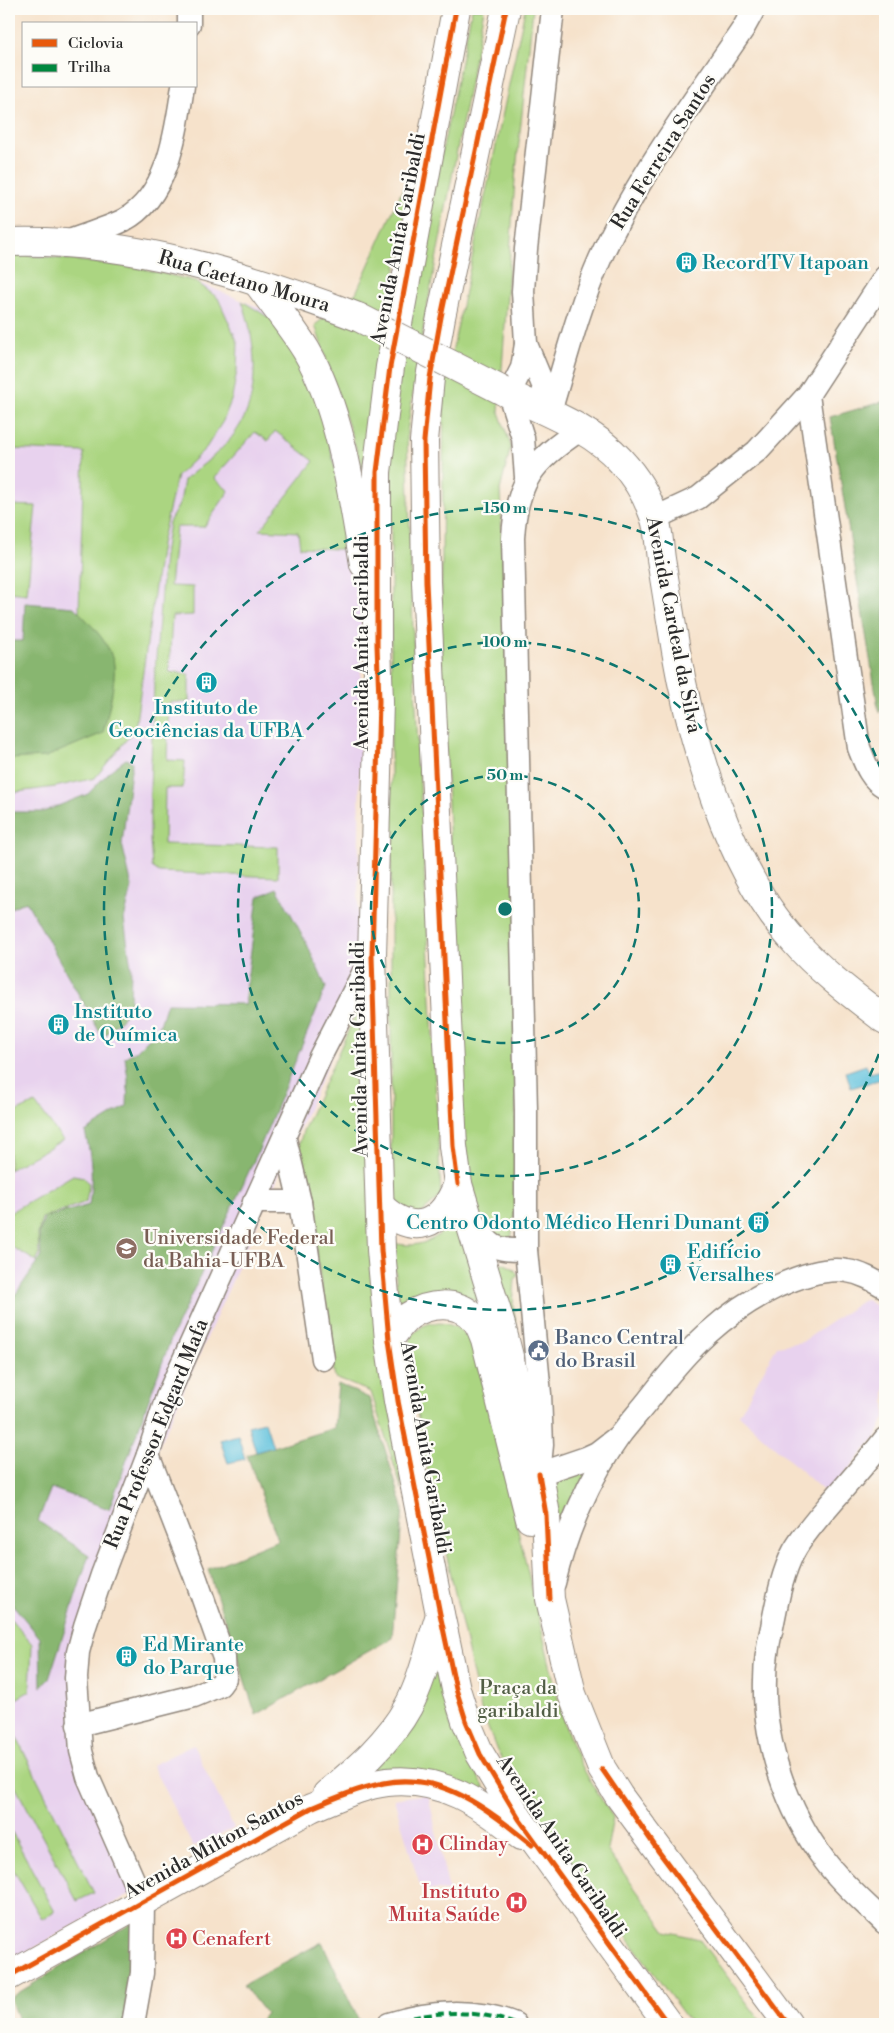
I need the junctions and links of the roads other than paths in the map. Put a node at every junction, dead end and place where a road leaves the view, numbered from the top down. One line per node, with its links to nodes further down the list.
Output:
1 (456, 9): 17 (main road, Avenida Anita Garibaldi)
2 (506, 9): 22 (main road)
3 (553, 9): 10 (street)
4 (754, 9): 13 (street, Rua Ferreira Santos)
5 (183, 88): 7 (street)
6 (9, 242): 7 (main road, Rua Caetano Moura)
7 (66, 243): 9 (main road, Rua Caetano Moura)
8 (885, 277): 12 (street)
9 (257, 282): 11 (main road, Rua Caetano Moura, bridge); 17 (main road)
10 (526, 344): 11 (street); 13 (street)
11 (506, 393): 13 (main road, Avenida Cardeal da Silva); 15 (street)
12 (808, 395): 16 (street); 18 (street)
13 (549, 415): 14 (main road, Avenida Cardeal da Silva)
14 (580, 430): 15 (street); 16 (main road, Avenida Cardeal da Silva)
15 (526, 477): 27 (street)
16 (655, 518): 20 (main road, Avenida Cardeal da Silva)
17 (377, 645): 19 (main road, Avenida Anita Garibaldi)
18 (885, 787)
19 (372, 956): 21 (street, Rua Professor Edgard Mafa); 25 (main road, Avenida Anita Garibaldi)
20 (885, 1020)
21 (285, 1139): 23 (street, Rua Professor Edgard Mafa); 24 (street)
22 (458, 1184): 25 (main road); 26 (main road)
23 (254, 1202): 24 (street); 33 (street, Rua Professor Edgard Mafa)
24 (300, 1202): 30 (street)
25 (380, 1206): 29 (main road, Avenida Anita Garibaldi)
26 (466, 1210): 27 (street); 34 (main road)
27 (526, 1250): 34 (street)
28 (885, 1287): 31 (street)
29 (389, 1340): 35 (main road); 36 (main road, Avenida Anita Garibaldi)
30 (323, 1359)
31 (619, 1436): 34 (street); 35 (street)
32 (885, 1439): 41 (street)
33 (148, 1455): 37 (street, Rua Professor Edgard Mafa); 37 (street)
34 (539, 1474): 35 (main road)
35 (550, 1598): 47 (main road)
36 (440, 1614): 38 (main road, Avenida Milton Santos); 39 (main road, Avenida Anita Garibaldi)
37 (78, 1725): 40 (street, Rua Professor Edgard Mafa)
38 (311, 1808): 39 (main road, Avenida Milton Santos); 40 (main road, Avenida Milton Santos)
39 (543, 1855): 46 (main road, Avenida Anita Garibaldi)
40 (143, 1902): 42 (main road, Avenida Milton Santos); 43 (street)
41 (885, 1923)
42 (9, 1976)
43 (133, 2024)
44 (389, 2024): 45 (street)
45 (515, 2024)
46 (668, 2024)
47 (788, 2024)

